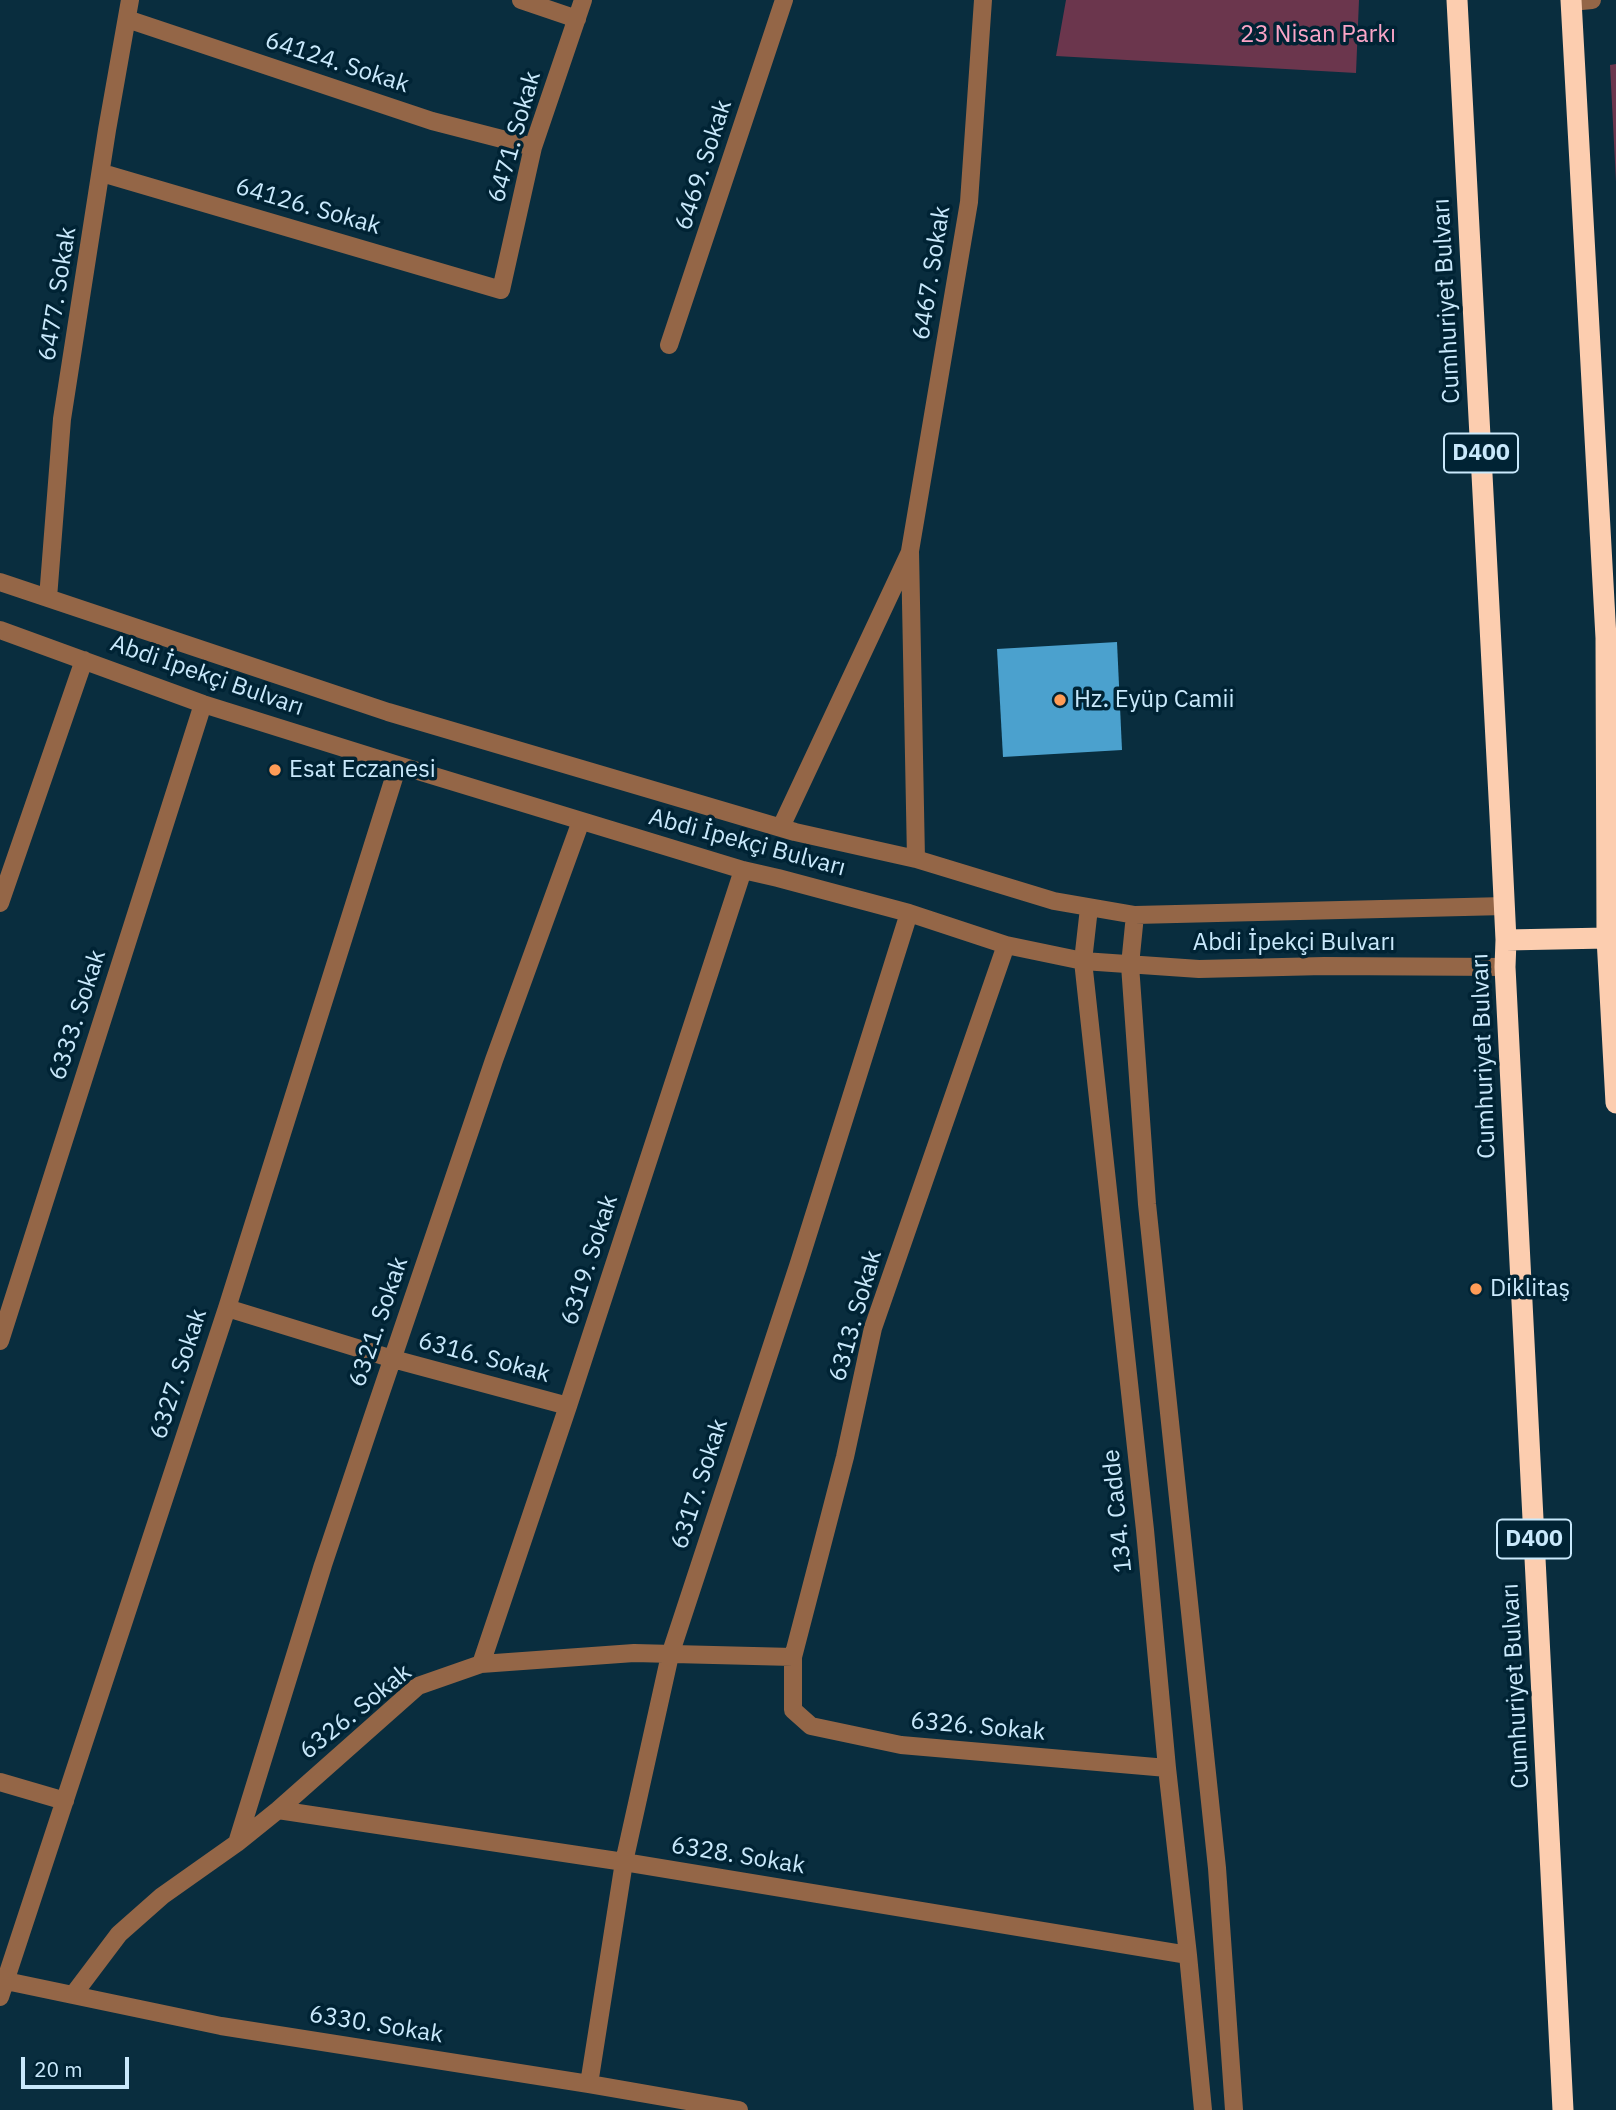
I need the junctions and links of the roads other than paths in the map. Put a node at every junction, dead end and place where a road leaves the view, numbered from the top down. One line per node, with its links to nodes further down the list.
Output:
1 (130, 0): 8 (street, 6477. Sokak)
2 (522, 0): 9 (street)
3 (583, 0): 9 (street, 6471. Sokak)
4 (784, 0): 13 (street, 6469. Sokak)
5 (983, 0): 14 (street, 6467. Sokak)
6 (1458, 0): 26 (highway, Cumhuriyet Bulvarı / D400)
7 (1578, 1): 30 (highway)
8 (127, 19): 10 (street, 64124. Sokak); 11 (street, 6477. Sokak)
9 (577, 19): 10 (street, 6471. Sokak)
10 (533, 147): 12 (street, 6471. Sokak)
11 (102, 173): 12 (street, 64126. Sokak); 16 (street, 6477. Sokak)
12 (501, 290)
13 (669, 345)
14 (910, 551): 22 (street, 6467. Sokak); 23 (street, 6467. Sokak)
15 (0, 582): 16 (street, Abdi İpekçi Bulvarı)
16 (48, 598): 22 (street, Abdi İpekçi Bulvarı)
17 (0, 630): 18 (street, Abdi İpekçi Bulvarı)
18 (84, 660): 19 (street, Abdi İpekçi Bulvarı); 25 (street)
19 (203, 704): 20 (street, Abdi İpekçi Bulvarı); 38 (street, 6333. Sokak)
20 (398, 765): 21 (street, Abdi İpekçi Bulvarı); 37 (street, 6327. Sokak)
21 (581, 821): 24 (street, Abdi İpekçi Bulvarı); 39 (street, 6321. Sokak)
22 (781, 827): 23 (street, Abdi İpekçi Bulvarı)
23 (916, 859): 27 (street, Abdi İpekçi Bulvarı)
24 (743, 870): 28 (street, Abdi İpekçi Bulvarı); 40 (street, 6319. Sokak)
25 (0, 903)
26 (1505, 906): 29 (street, Abdi İpekçi Bulvarı); 31 (highway, Cumhuriyet Bulvarı / D400)
27 (1089, 908): 29 (street, Abdi İpekçi Bulvarı); 33 (street, 134. Cadde)
28 (909, 913): 32 (street, Abdi İpekçi Bulvarı); 41 (street, 6317. Sokak)
29 (1135, 915): 34 (street)
30 (1607, 938): 31 (highway); 36 (highway)
31 (1506, 940): 35 (highway, Cumhuriyet Bulvarı / D400)
32 (1006, 945): 33 (street, Abdi İpekçi Bulvarı); 42 (street, 6313. Sokak)
33 (1083, 961): 34 (street, Abdi İpekçi Bulvarı); 45 (street, 134. Cadde)
34 (1130, 965): 35 (street, Abdi İpekçi Bulvarı); 58 (street)
35 (1505, 967): 59 (highway, Cumhuriyet Bulvarı / D400)
36 (1616, 1103)
37 (227, 1308): 39 (street, 6316. Sokak); 47 (street, 6327. Sokak)
38 (0, 1341)
39 (393, 1359): 40 (street, 6316. Sokak); 49 (street, 6321. Sokak)
40 (568, 1406): 43 (street, 6319. Sokak)
41 (670, 1655): 42 (street, 6326. Sokak); 43 (street, 6326. Sokak); 50 (street, 6317. Sokak)
42 (793, 1657): 44 (street, 6313. Sokak)
43 (481, 1664): 48 (street, 6326. Sokak)
44 (793, 1710): 45 (street, 6326. Sokak)
45 (1167, 1768): 51 (street, 134. Cadde)
46 (0, 1782): 47 (street)
47 (65, 1801): 52 (street, 6327. Sokak)
48 (278, 1810): 49 (street, 6326. Sokak); 50 (street, 6328. Sokak)
49 (237, 1843): 53 (street, 6326. Sokak)
50 (624, 1862): 51 (street, 6328. Sokak); 54 (street, 6317. Sokak)
51 (1188, 1955): 57 (street, 134. Cadde)
52 (3, 1989): 53 (street, 6330. Sokak)
53 (73, 1996): 54 (street, 6330. Sokak)
54 (589, 2084): 55 (street, 6330. Sokak)
55 (661, 2103): 56 (street, 6330. Sokak)
56 (739, 2110)
57 (1203, 2110)
58 (1234, 2110)
59 (1563, 2110)

